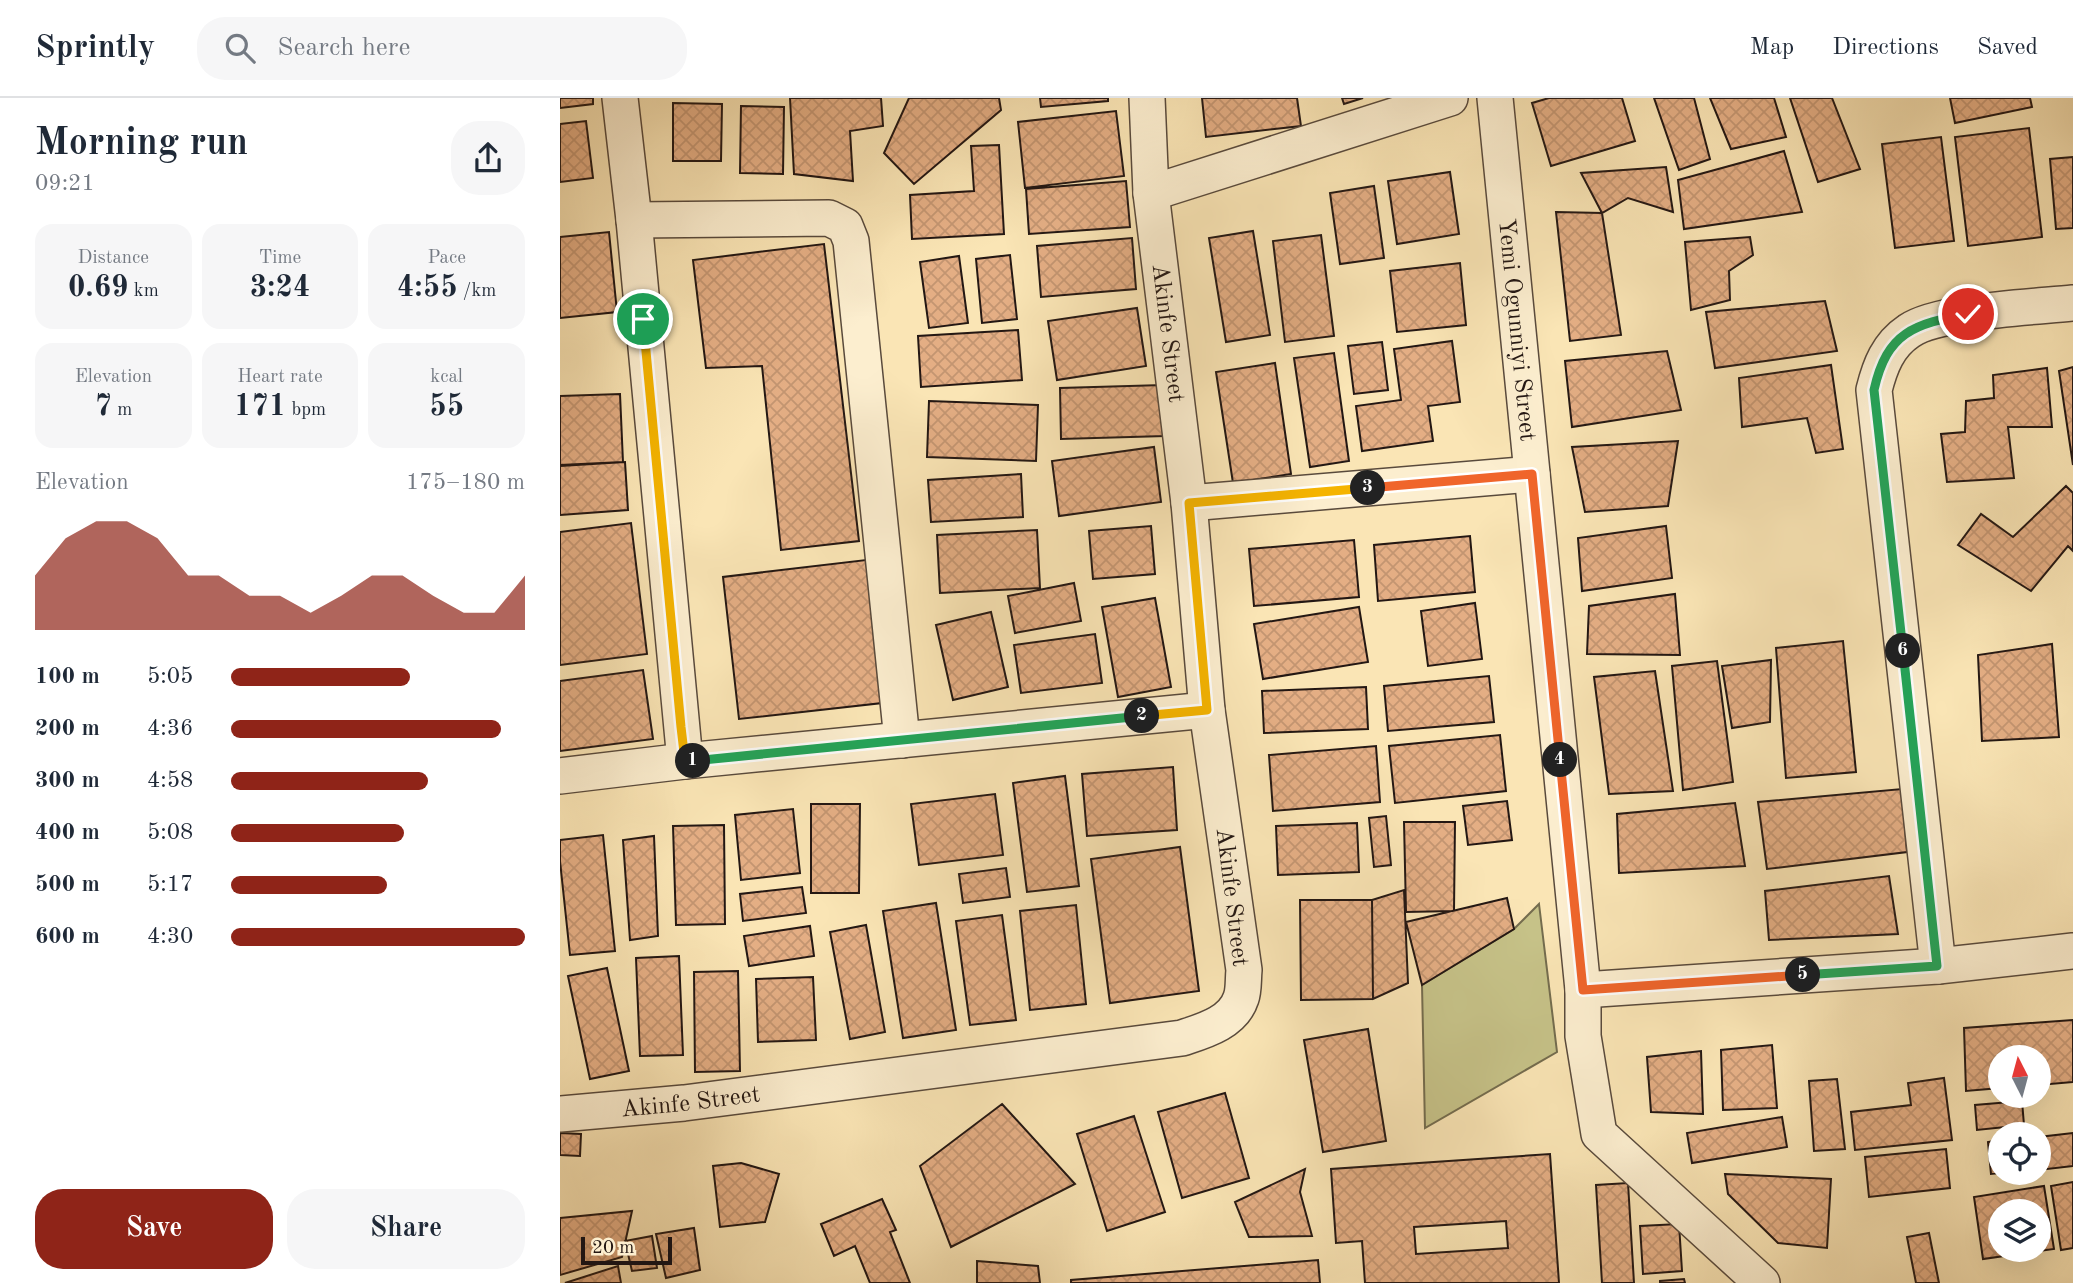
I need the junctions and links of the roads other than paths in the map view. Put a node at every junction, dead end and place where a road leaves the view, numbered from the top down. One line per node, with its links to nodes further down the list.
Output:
1 (620, 98): 6 (street)
2 (1147, 98): 5 (street, Akinfe Street)
3 (1450, 98): 5 (street)
4 (1495, 98): 8 (street, Yemi Ogunniyi Street)
5 (1151, 193): 9 (street, Akinfe Street)
6 (634, 219): 11 (street); 12 (street)
7 (2073, 303): 15 (street)
8 (1532, 474): 9 (street); 16 (street, Yemi Ogunniyi Street)
9 (1189, 503): 10 (street, Akinfe Street)
10 (1207, 710): 11 (street); 17 (street, Akinfe Street)
11 (902, 740): 12 (street)
12 (685, 761): 13 (street)
13 (560, 776)
14 (2073, 951): 15 (street)
15 (1937, 966): 16 (street)
16 (1583, 990): 18 (street, Yemi Ogunniyi Street)
17 (560, 1114)
18 (1762, 1283)

